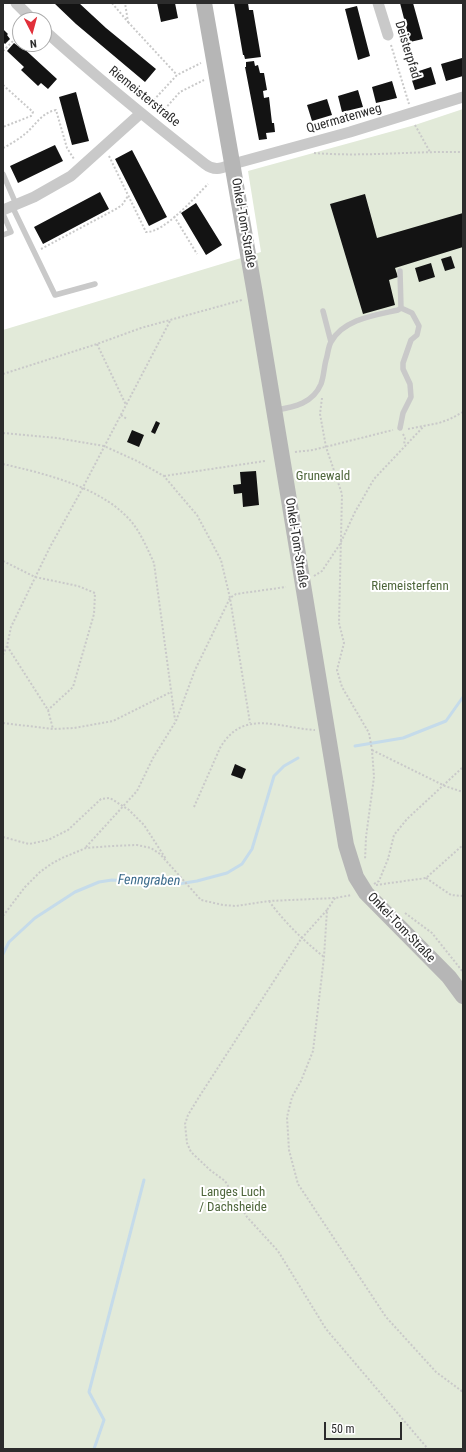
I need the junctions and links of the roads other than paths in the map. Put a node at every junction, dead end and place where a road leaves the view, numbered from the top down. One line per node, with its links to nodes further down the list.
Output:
1 (16, 3): 4 (street)
2 (204, 3): 9 (main road, Onkel-Tom-Straße)
3 (378, 3): 5 (street, Deisterpfad)
4 (25, 12)
5 (388, 35)
6 (52, 37): 8 (street, Riemeisterstraße)
7 (463, 97): 9 (street, Quermatenweg)
8 (141, 113): 9 (street, Riemeisterstraße); 11 (street)
9 (233, 164): 19 (main road, Onkel-Tom-Straße)
10 (3, 174): 11 (lane)
11 (10, 207): 15 (lane)
12 (3, 214): 13 (lane)
13 (3, 235)
14 (400, 271): 16 (lane)
15 (94, 284)
16 (401, 308): 18 (lane); 20 (lane)
17 (323, 311): 18 (lane)
18 (331, 342): 19 (lane)
19 (274, 411): 21 (main road, Onkel-Tom-Straße)
20 (400, 428)
21 (463, 996)

